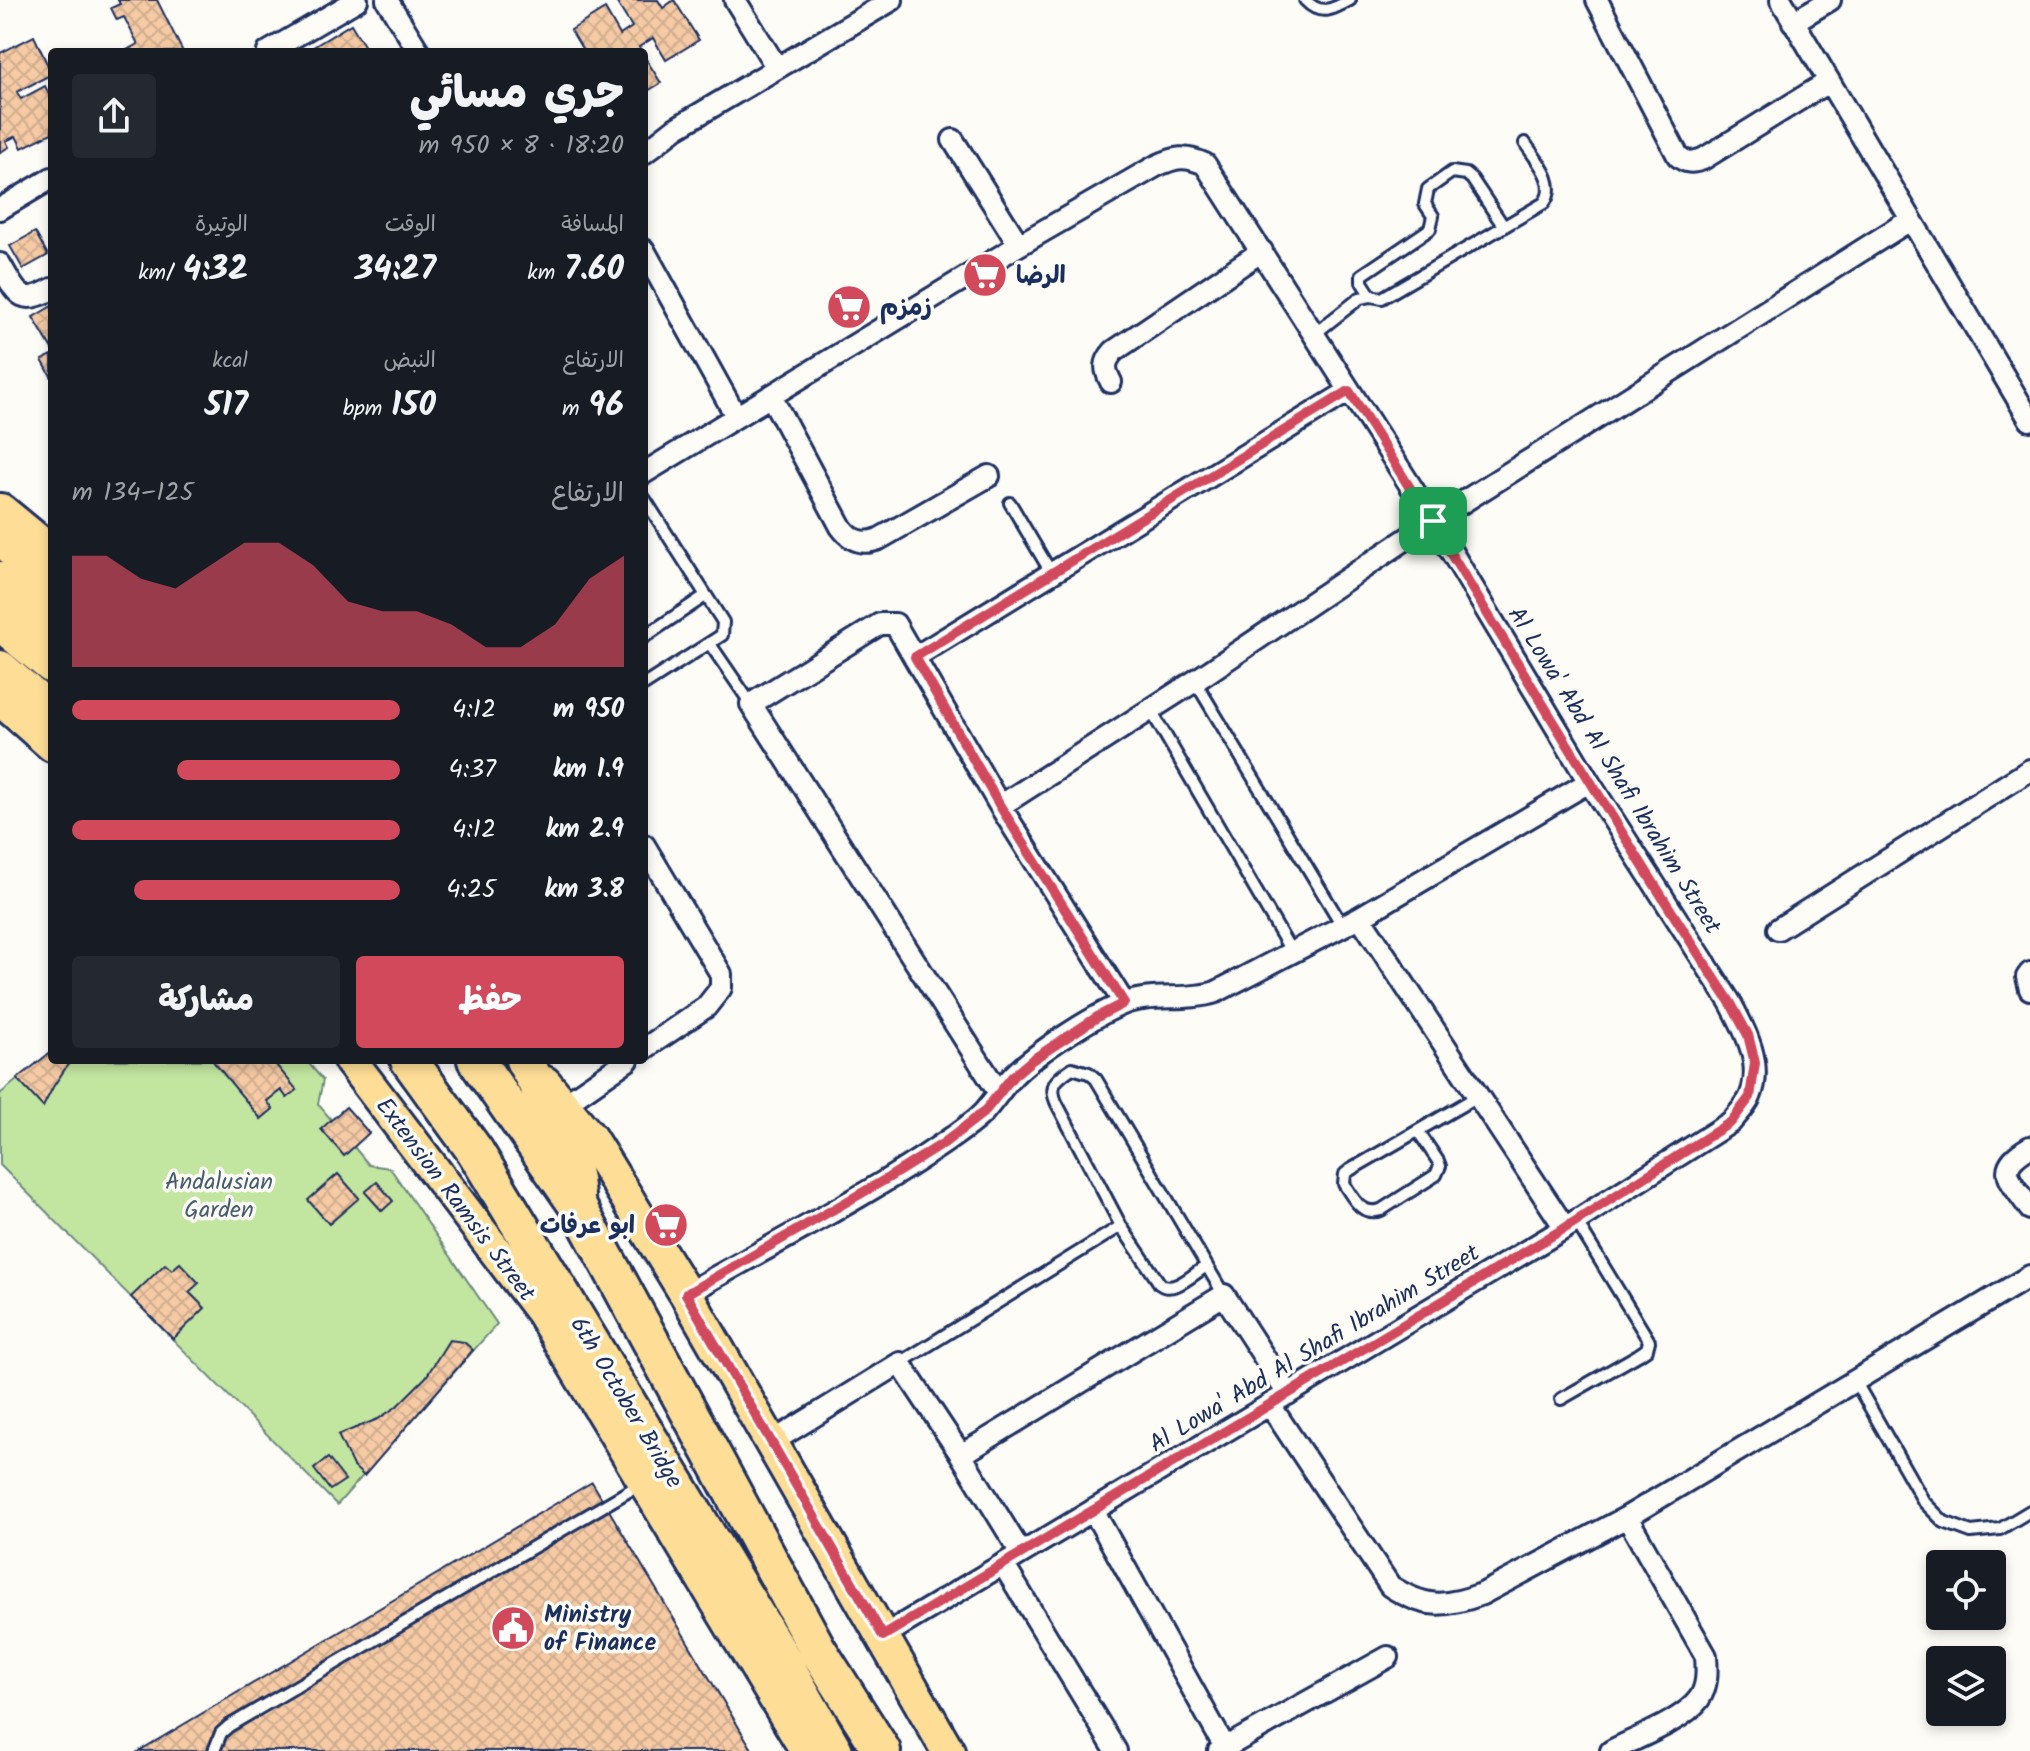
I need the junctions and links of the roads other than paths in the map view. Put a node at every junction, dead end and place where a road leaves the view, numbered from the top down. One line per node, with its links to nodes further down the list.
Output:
1 (357, 0): 11 (street)
2 (387, 0): 12 (street)
3 (735, 0): 13 (street)
4 (892, 0): 13 (street)
5 (1305, 0): 6 (lane)
6 (1350, 0)
7 (1597, 0): 14 (street)
8 (1781, 0): 10 (street)
9 (1830, 0): 10 (street)
10 (1793, 22): 14 (street)
11 (275, 48)
12 (417, 48)
13 (777, 68): 17 (street)
14 (1828, 82): 20 (street)
15 (953, 140): 22 (street)
16 (1525, 143): 21 (lane)
17 (648, 150)
18 (48, 180): 19 (street)
19 (0, 209)
20 (1910, 220): 33 (street); 39 (street)
21 (1504, 227): 27 (lane); 27 (lane)
22 (1019, 245): 23 (street, Al Lowa' Abd Al Shafi Ibrahim Street); 31 (street, Al Lowa' Abd Al Shafi Ibrahim Street)
23 (1262, 251): 28 (street, Al Lowa' Abd Al Shafi Ibrahim Street); 29 (street)
24 (648, 257): 32 (street)
25 (0, 264): 26 (street)
26 (48, 291)
27 (1371, 296): 28 (lane)
28 (1313, 335): 30 (street, Al Lowa' Abd Al Shafi Ibrahim Street)
29 (1111, 382)
30 (1349, 391): 39 (street, Al Lowa' Abd Al Shafi Ibrahim Street); 42 (street)
31 (772, 398): 32 (street, Al Lowa' Abd Al Shafi Ibrahim Street); 35 (street)
32 (736, 416): 34 (street, Al Lowa' Abd Al Shafi Ibrahim Street)
33 (2029, 417)
34 (648, 471)
35 (989, 476)
36 (1010, 503): 42 (lane)
37 (648, 504): 45 (lane)
38 (0, 512): 41 (highway)
39 (1433, 521): 53 (street); 61 (street, Al Lowa' Abd Al Shafi Ibrahim Street)
40 (0, 539): 44 (main road)
41 (48, 552)
42 (1052, 574): 50 (street)
43 (0, 580): 46 (highway)
44 (48, 581)
45 (705, 596): 48 (lane); 49 (lane)
46 (48, 621)
47 (0, 622): 51 (highway)
48 (648, 634)
49 (710, 644): 54 (lane); 56 (lane)
50 (915, 657): 56 (street); 62 (street)
51 (48, 662)
52 (0, 669): 58 (highway)
53 (1195, 681): 57 (street); 64 (lane)
54 (648, 683)
55 (0, 699): 59 (main road)
56 (751, 704): 77 (street)
57 (1150, 709): 62 (street); 66 (lane)
58 (48, 711)
59 (48, 741)
60 (2030, 770): 65 (street)
61 (1589, 782): 64 (street); 84 (street, Al Lowa' Abd Al Shafi Ibrahim Street)
62 (1000, 806): 69 (street)
63 (648, 852): 70 (street)
64 (1351, 921): 66 (street); 78 (street)
65 (1778, 929)
66 (1291, 951): 69 (street)
67 (2030, 973): 68 (street)
68 (2030, 989)
69 (1124, 1003): 77 (street)
70 (648, 1046)
71 (353, 1064): 97 (main road, Extension Ramsis Street)
72 (412, 1064): 108 (highway, 6th October Bridge)
73 (479, 1064): 82 (highway, 6th October Bridge)
74 (526, 1064): 82 (highway)
75 (528, 1064): 79 (main road)
76 (622, 1064): 79 (street)
77 (999, 1093): 88 (street)
78 (1478, 1096): 80 (lane); 84 (street)
79 (564, 1104): 88 (main road)
80 (1418, 1131): 80 (lane)
81 (2030, 1147): 83 (street)
82 (577, 1205): 109 (highway, 6th October Bridge)
83 (2030, 1209)
84 (1570, 1224): 92 (street, Al Lowa' Abd Al Shafi Ibrahim Street); 93 (lane)
85 (1121, 1226): 86 (lane); 86 (lane); 90 (lane)
86 (1205, 1267): 89 (lane)
87 (2030, 1276): 91 (street)
88 (686, 1294): 95 (main road)
89 (1224, 1295): 92 (street); 96 (street)
90 (900, 1363): 95 (street); 96 (street)
91 (1855, 1381): 99 (lane); 100 (street)
92 (1288, 1394): 94 (street, Al Lowa' Abd Al Shafi Ibrahim Street)
93 (1561, 1399)
94 (1270, 1405): 98 (street, Al Lowa' Abd Al Shafi Ibrahim Street); 100 (street)
95 (772, 1442): 103 (main road)
96 (961, 1455): 101 (street)
97 (645, 1481): 106 (lane); 107 (main road, Extension Ramsis Street)
98 (1093, 1510): 101 (street, Al Lowa' Abd Al Shafi Ibrahim Street); 105 (street)
99 (2030, 1511)
100 (1627, 1517): 112 (street)
101 (1021, 1553): 102 (street, Al Lowa' Abd Al Shafi Ibrahim Street)
102 (1003, 1564): 103 (street, Al Lowa' Abd Al Shafi Ibrahim Street); 111 (street)
103 (883, 1636): 110 (main road)
104 (1388, 1657): 105 (street)
105 (1223, 1750)
106 (214, 1751)
107 (807, 1751)
108 (834, 1751)
109 (882, 1751)
110 (948, 1751)
111 (1116, 1751)
112 (1611, 1751)

